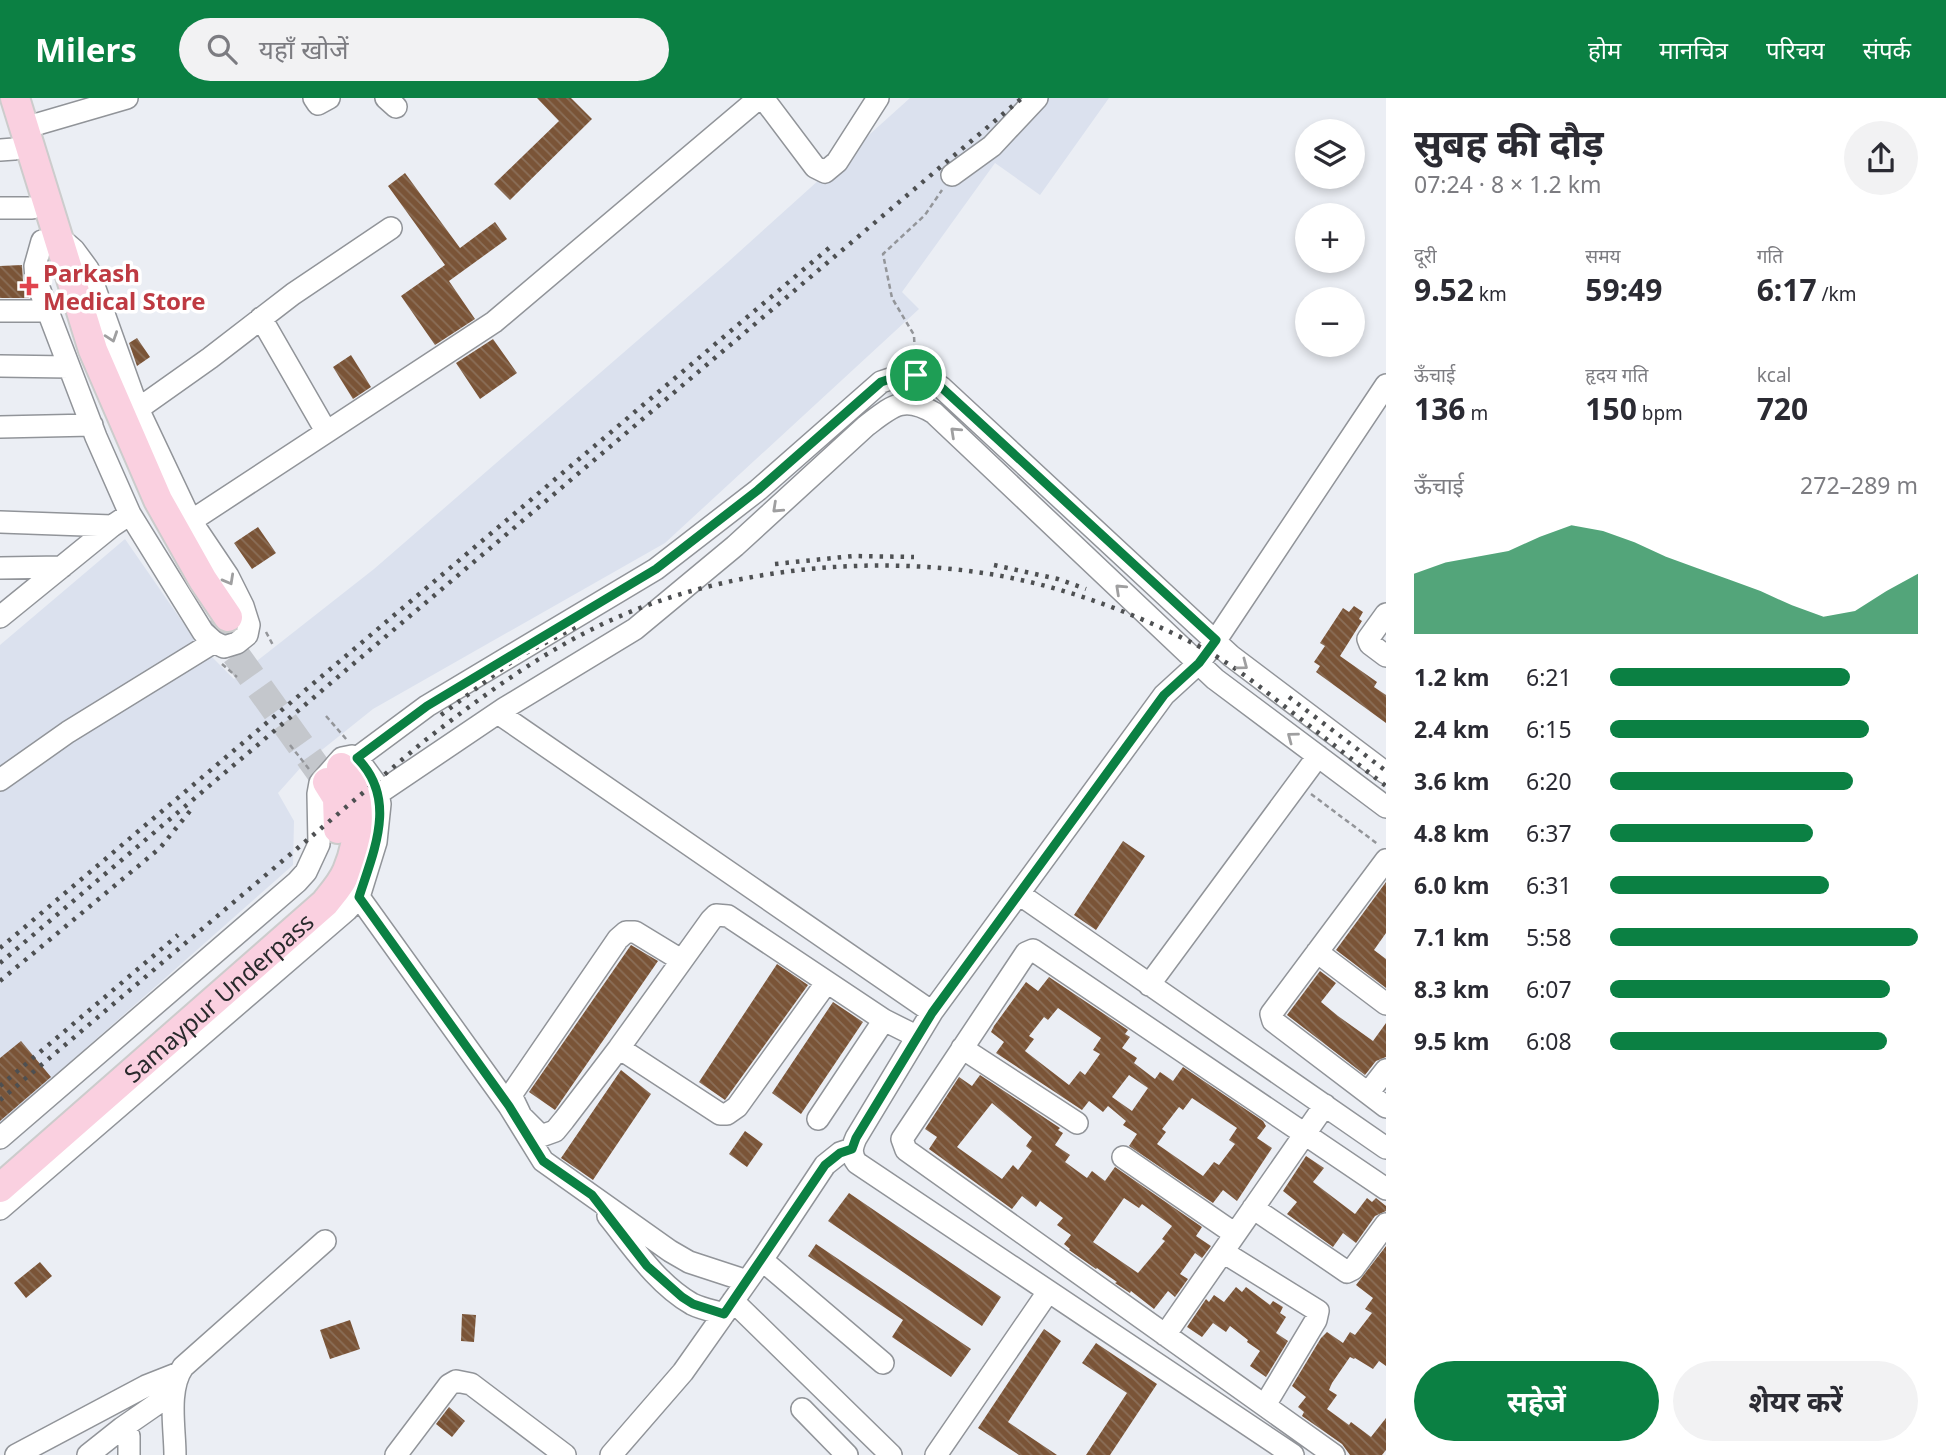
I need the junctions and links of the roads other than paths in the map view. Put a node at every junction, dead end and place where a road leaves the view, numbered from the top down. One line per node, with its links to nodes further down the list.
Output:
1 (15, 98): 9 (main road)
2 (127, 98): 9 (street)
3 (314, 98): 4 (street)
4 (329, 98)
5 (761, 98): 6 (street); 26 (street)
6 (877, 98)
7 (1037, 98): 10 (street)
8 (0, 105): 9 (main road)
9 (17, 143): 12 (main road); 14 (main road)
10 (952, 175)
11 (0, 208): 12 (street)
12 (32, 208): 14 (main road)
13 (391, 228): 17 (street)
14 (50, 238): 16 (street); 23 (street, one-way to 23); 34 (main road)
15 (0, 311): 16 (street)
16 (48, 311): 19 (street)
17 (261, 318): 23 (street); 26 (street)
18 (0, 366): 19 (street)
19 (69, 367): 24 (street)
20 (916, 375): 22 (street); 35 (street); 40 (street)
21 (1386, 385): 35 (street)
22 (912, 403): 37 (street, one-way to 22); 38 (street, one-way to 38)
23 (138, 409): 28 (street)
24 (92, 425): 25 (street); 27 (street)
25 (0, 427)
26 (326, 432): 28 (street)
27 (121, 520): 29 (street); 30 (street); 34 (street)
28 (191, 521): 34 (street, one-way to 34)
29 (0, 522)
30 (62, 567): 31 (street); 33 (street)
31 (0, 568)
32 (1386, 614): 36 (street)
33 (0, 617)
34 (217, 634): 42 (street)
35 (1216, 640): 37 (street); 41 (street, one-way to 41)
36 (1386, 656)
37 (1199, 663): 39 (street, one-way to 37); 46 (street)
38 (498, 713): 43 (street); 53 (street)
39 (1318, 756): 44 (street); 51 (street)
40 (337, 764): 43 (street); 65 (street); 69 (main road, Samaypur Underpass); 70 (main road, Samaypur Underpass)
41 (1386, 773)
42 (0, 780)
43 (379, 793): 47 (street)
44 (1386, 807)
45 (1386, 860): 48 (street)
46 (1020, 894): 51 (street); 53 (street)
47 (359, 897): 72 (street); 74 (street)
48 (1317, 952): 52 (street); 59 (street)
49 (681, 960): 50 (street); 56 (street); 56 (street)
50 (827, 982): 54 (street); 56 (street)
51 (1149, 985): 60 (street)
52 (1386, 1004)
53 (932, 1013): 55 (street)
54 (884, 1020): 55 (street); 62 (street)
55 (916, 1036): 67 (street)
56 (619, 1048)
57 (962, 1048): 63 (street); 64 (street); 82 (street)
58 (1386, 1070): 59 (street)
59 (1368, 1093): 61 (street)
60 (1325, 1105): 64 (street); 66 (street)
61 (1386, 1107)
62 (818, 1119)
63 (1077, 1123)
64 (1305, 1134): 71 (street); 73 (street)
65 (0, 1139)
66 (1386, 1148)
67 (852, 1149): 78 (street); 80 (street)
68 (1123, 1157): 77 (street)
69 (0, 1162)
70 (0, 1188)
71 (1386, 1189)
72 (592, 1195): 79 (street); 81 (street)
73 (1253, 1208): 75 (street); 77 (street)
74 (0, 1209)
75 (1386, 1224)
76 (325, 1241): 84 (street)
77 (1229, 1243): 82 (street); 85 (street)
78 (762, 1260): 79 (street); 83 (street)
79 (747, 1281): 81 (street)
80 (1048, 1292): 95 (street); 96 (street)
81 (728, 1307): 92 (street); 94 (street)
82 (1165, 1335): 85 (street)
83 (883, 1363)
84 (176, 1382): 87 (street); 88 (street); 89 (street)
85 (1265, 1405): 97 (street)
86 (802, 1409): 93 (street)
87 (16, 1455)
88 (88, 1455)
89 (175, 1455)
90 (396, 1455): 91 (street)
91 (565, 1455)
92 (611, 1455)
93 (847, 1455)
94 (891, 1455)
95 (936, 1455)
96 (1293, 1455)
97 (1334, 1455)

